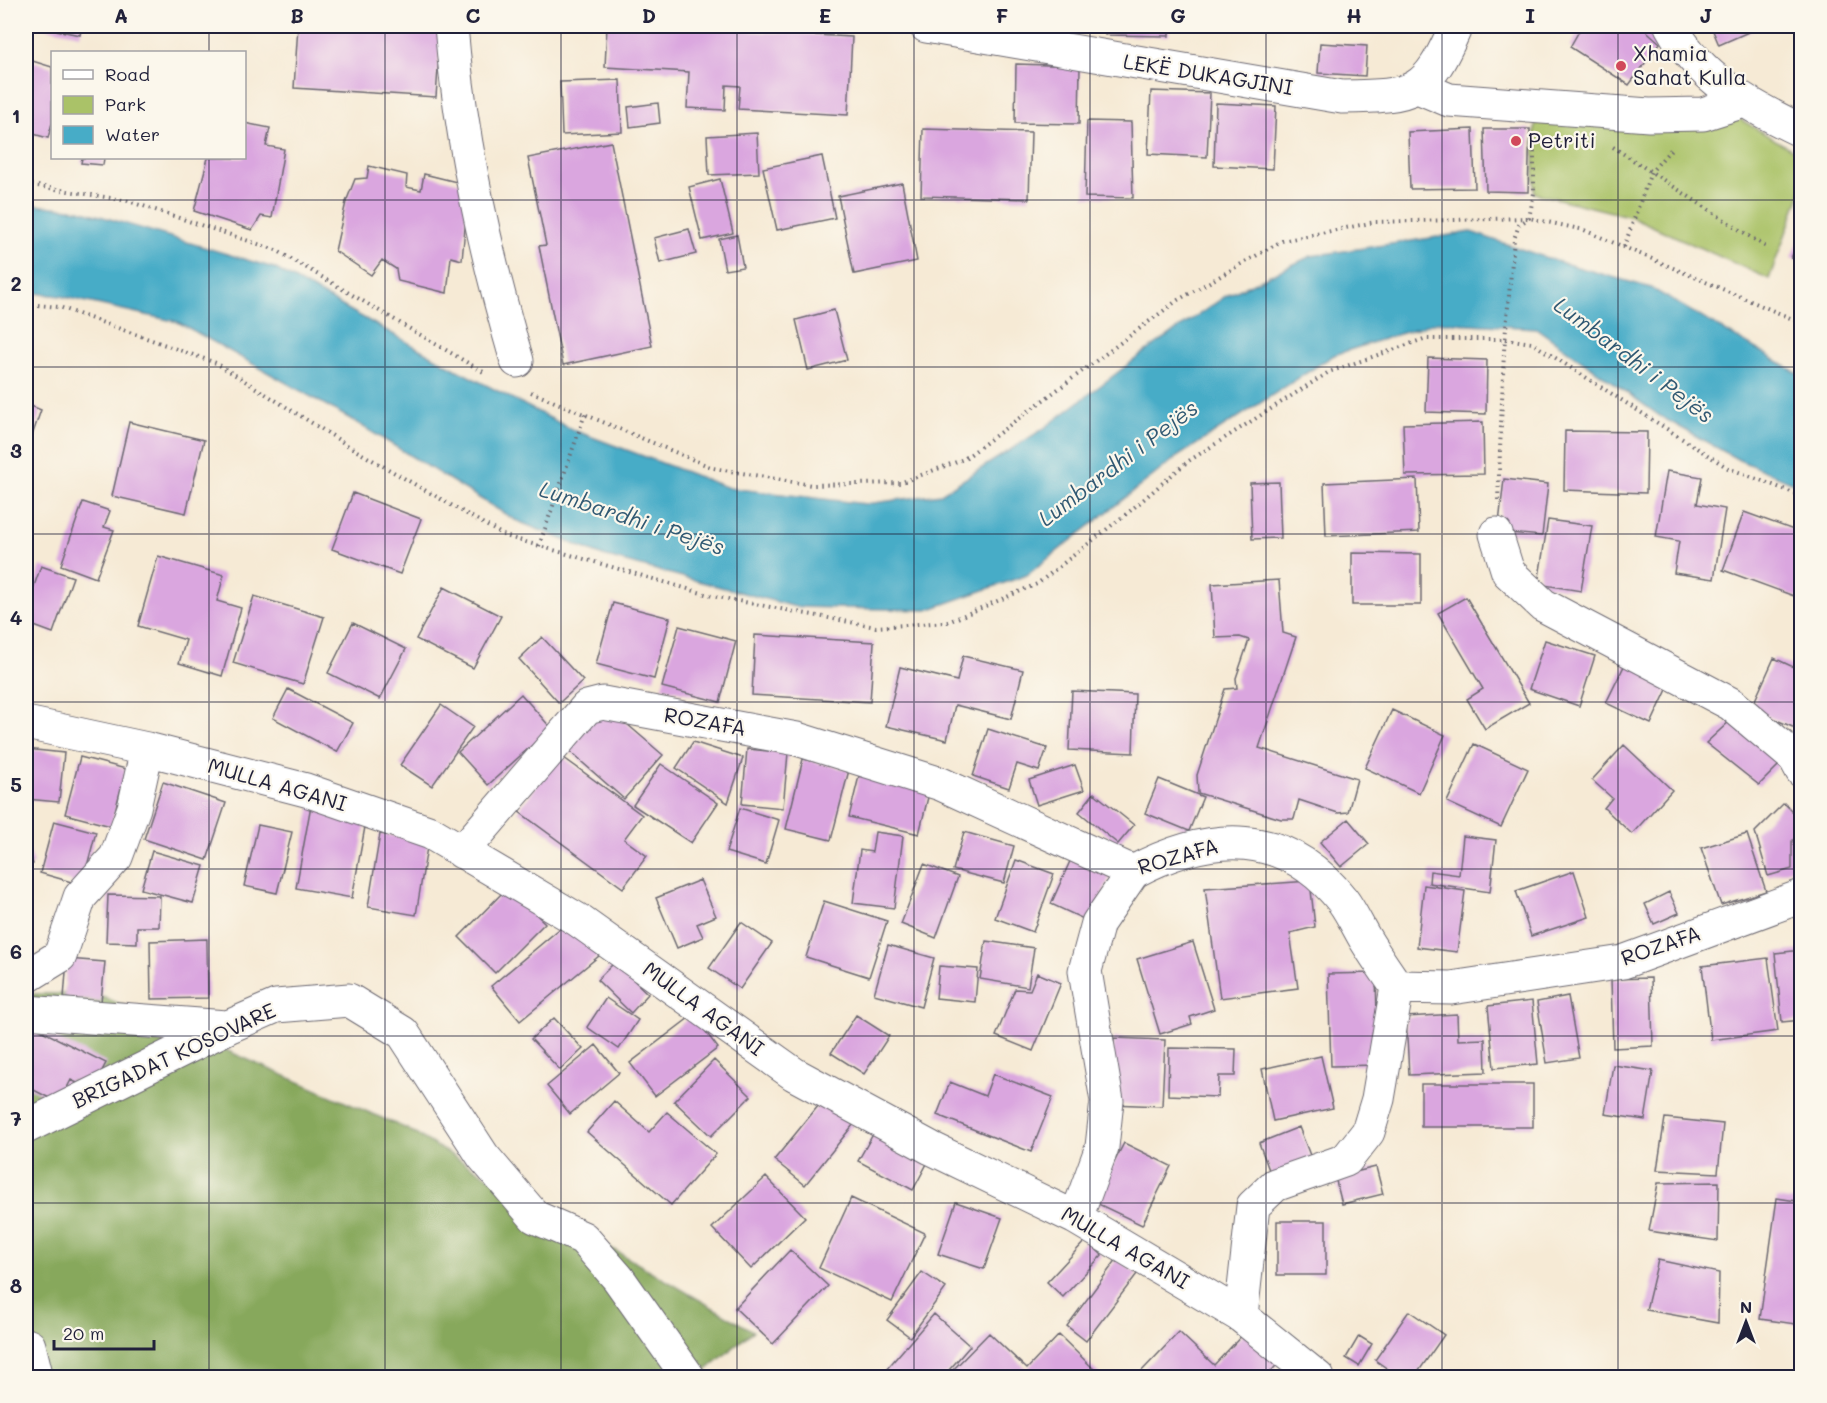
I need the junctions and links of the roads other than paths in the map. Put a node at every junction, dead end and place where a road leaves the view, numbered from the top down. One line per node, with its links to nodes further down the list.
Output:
1 (451, 26): 8 (street)
2 (926, 26): 5 (street, LEKË DUKAGJINI)
3 (1456, 26): 5 (street, LEKË DUKAGJINI)
4 (1671, 26): 6 (street)
5 (1418, 87): 6 (street)
6 (1744, 101): 7 (street)
7 (1802, 131)
8 (512, 375)
9 (1496, 534): 12 (street)
10 (26, 723): 11 (street, MULLA AGANI)
11 (147, 749): 13 (street, MULLA AGANI); 16 (street)
12 (1802, 771)
13 (462, 852): 14 (street, ROZAFA); 21 (street, MULLA AGANI)
14 (1132, 872): 17 (street, ROZAFA); 21 (street)
15 (1802, 896): 17 (street, ROZAFA)
16 (26, 977)
17 (1397, 987): 22 (street)
18 (26, 1012): 19 (street)
19 (228, 1027): 20 (street, BRIGADAT KOSOVARE); 25 (street, BRIGADAT KOSOVARE)
20 (26, 1127)
21 (1076, 1218): 22 (street, MULLA AGANI)
22 (1240, 1316): 26 (street, MULLA AGANI)
23 (26, 1345): 24 (street)
24 (37, 1377)
25 (689, 1377)
26 (1318, 1377)

